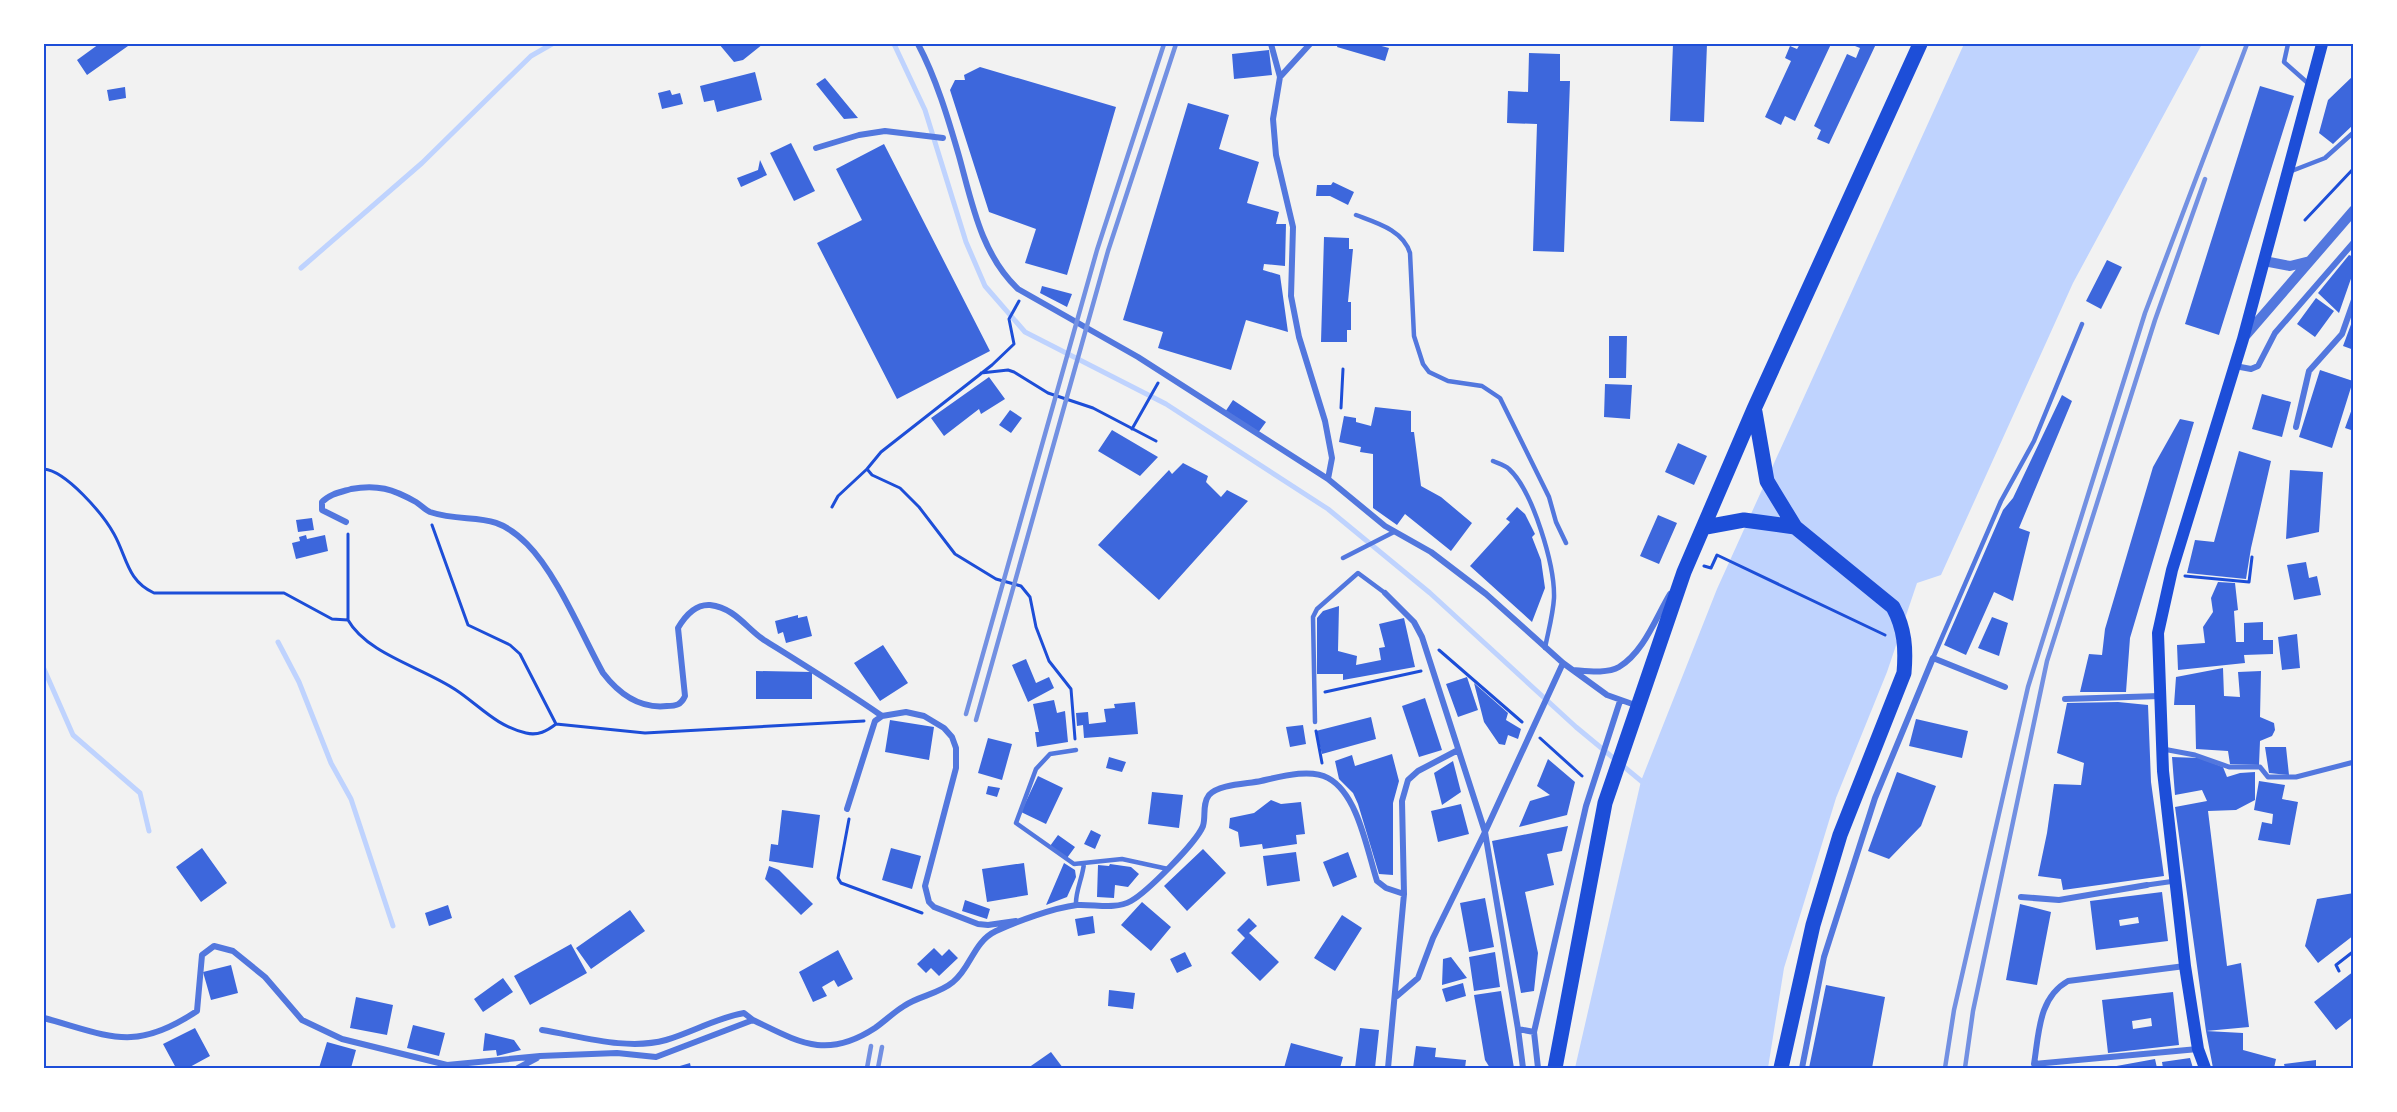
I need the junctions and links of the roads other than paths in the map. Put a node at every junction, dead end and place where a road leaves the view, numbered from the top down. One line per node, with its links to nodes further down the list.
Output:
1 (918, 44): 11 (street)
2 (1271, 44): 7 (street)
3 (1310, 44): 7 (street)
4 (1920, 44): 23 (main road)
5 (2288, 44): 8 (lane)
6 (2322, 44): 8 (main road)
7 (1280, 77): 26 (street)
8 (2311, 86): 13 (main road)
9 (2354, 132): 13 (lane)
10 (942, 138): 11 (lane); 12 (street)
11 (955, 141): 26 (street)
12 (816, 148)
13 (2287, 173): 17 (main road)
14 (2354, 210): 18 (street)
15 (1356, 215): 31 (lane)
16 (2354, 242): 22 (street)
17 (2264, 261): 18 (street); 21 (main road)
18 (2311, 261): 21 (street)
19 (2354, 300): 24 (street)
20 (2082, 324): 36 (lane)
21 (2243, 339): 22 (main road)
22 (2235, 366): 40 (main road)
23 (1754, 409): 28 (main road); 29 (main road)
24 (2296, 427)
25 (1492, 461): 35 (lane)
26 (1328, 480): 30 (street)
27 (346, 522): 44 (street)
28 (1713, 525): 29 (main road); 33 (main road)
29 (1795, 527): 74 (main road)
30 (1394, 532): 32 (lane); 35 (street)
31 (1566, 543)
32 (1343, 558)
33 (1684, 572): 38 (street); 43 (main road)
34 (1385, 593): 45 (lane); 48 (street)
35 (1545, 648): 37 (street)
36 (1933, 658): 39 (street); 75 (street)
37 (1563, 663): 38 (street); 51 (street)
38 (1572, 670): 42 (street)
39 (2005, 687)
40 (2160, 696): 41 (street); 46 (main road)
41 (2064, 699)
42 (1620, 701): 43 (street); 66 (street)
43 (1638, 706): 73 (main road)
44 (882, 716): 50 (street); 59 (street)
45 (1315, 722)
46 (2162, 748): 49 (street); 54 (main road)
47 (1076, 750): 52 (lane)
48 (1458, 750): 51 (street); 56 (street)
49 (2354, 762)
50 (848, 807)
51 (1485, 832): 61 (street); 64 (street)
52 (1084, 863): 53 (lane); 58 (lane)
53 (1168, 870): 56 (street); 58 (street)
54 (2175, 881): 55 (street); 60 (main road)
55 (2147, 885): 57 (street)
56 (1404, 894): 61 (street)
57 (2021, 897)
58 (1076, 905): 59 (street)
59 (1022, 920): 63 (street)
60 (2185, 966): 67 (main road); 67 (street)
61 (1397, 996): 70 (street)
62 (44, 1018): 68 (street)
63 (753, 1020): 65 (street); 68 (street)
64 (1518, 1029): 66 (street); 71 (street)
65 (542, 1030)
66 (1534, 1032): 72 (street)
67 (2198, 1049): 76 (main road)
68 (540, 1056): 69 (street)
69 (518, 1068)
70 (1388, 1068)
71 (1523, 1068)
72 (1538, 1068)
73 (1555, 1068)
74 (1781, 1068)
75 (1802, 1068)
76 (2205, 1068)

